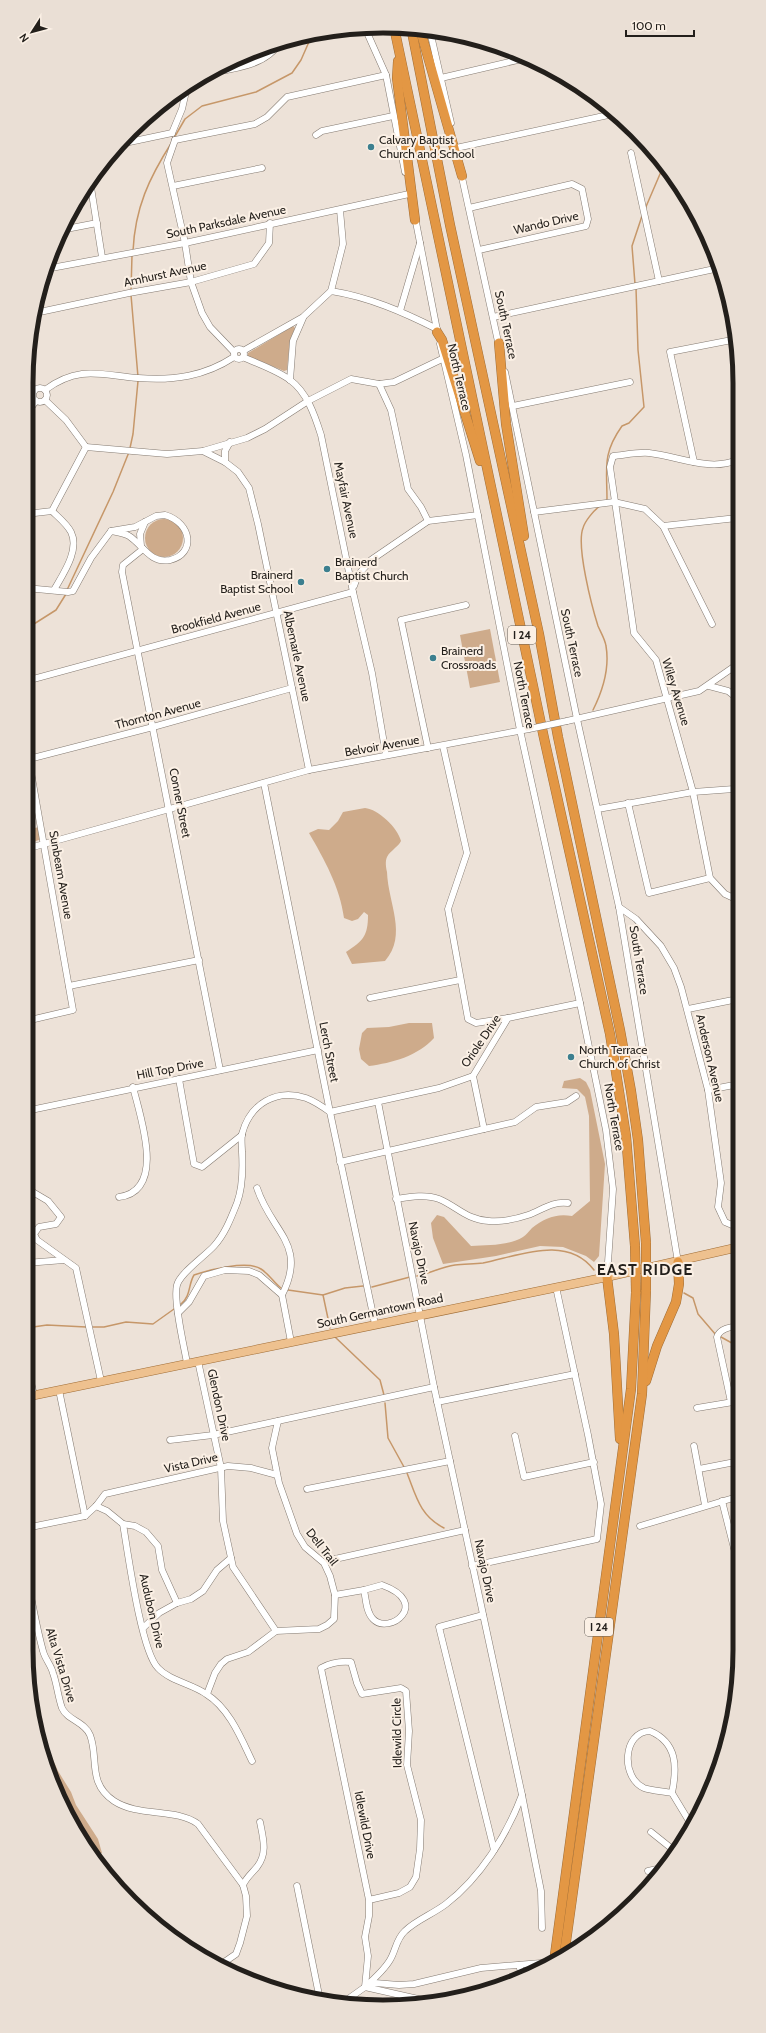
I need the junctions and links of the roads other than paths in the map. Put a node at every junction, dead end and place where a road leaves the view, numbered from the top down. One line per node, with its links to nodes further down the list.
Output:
1 (368, 34): 10 (street, North Terrace)
2 (395, 34): 6 (highway, I 24)
3 (412, 35): 85 (highway, I 24)
4 (422, 35): 22 (highway)
5 (431, 36): 11 (street, South Terrace)
6 (399, 50): 28 (highway); 72 (highway, I 24)
7 (274, 51): 9 (street)
8 (517, 60): 11 (street)
9 (228, 69)
10 (386, 75): 14 (street, North Terrace); 17 (street)
11 (441, 78): 19 (street, South Terrace)
12 (185, 95): 15 (street)
13 (608, 115): 19 (street)
14 (394, 116): 16 (street); 25 (street, North Terrace)
15 (172, 133): 17 (street); 18 (street)
16 (316, 135)
17 (175, 140): 23 (street)
18 (130, 142)
19 (456, 148): 22 (street, South Terrace)
20 (631, 153): 38 (street)
21 (262, 168): 23 (street)
22 (462, 176): 26 (street, South Terrace)
23 (173, 186): 33 (street)
24 (91, 190): 29 (street)
25 (409, 194): 27 (street, South Parksdale Avenue); 28 (street, North Terrace)
26 (469, 208): 34 (street, South Terrace); 34 (street, Wando Drive)
27 (340, 210): 30 (street, South Parksdale Avenue); 40 (street)
28 (416, 220): 32 (street, North Terrace)
29 (97, 223): 31 (street); 35 (street)
30 (270, 224): 33 (street, South Parksdale Avenue); 39 (street, Amhurst Avenue)
31 (69, 228)
32 (421, 242): 41 (street); 45 (street, North Terrace)
33 (185, 243): 35 (street, South Parksdale Avenue); 39 (street)
34 (479, 250): 44 (street, South Terrace)
35 (102, 257): 36 (street, South Parksdale Avenue)
36 (53, 268)
37 (714, 269): 38 (street)
38 (659, 281): 44 (street)
39 (191, 282): 42 (street, Amhurst Avenue); 48 (street)
40 (331, 291): 41 (street); 43 (street)
41 (400, 311): 45 (street)
42 (41, 312)
43 (303, 317): 49 (street); 51 (street)
44 (493, 317): 47 (street, South Terrace)
45 (437, 331): 50 (street, North Terrace); 72 (highway)
46 (730, 340): 65 (street)
47 (499, 344): 60 (street, South Terrace); 85 (highway)
48 (234, 354): 49 (street); 54 (street)
49 (243, 354): 51 (street, Mayfair Avenue)
50 (442, 359): 53 (street); 71 (street, North Terrace)
51 (290, 380): 58 (street, Mayfair Avenue)
52 (630, 382): 60 (street)
53 (379, 384): 58 (street); 75 (street)
54 (45, 390): 55 (street); 56 (street)
55 (34, 391): 57 (street)
56 (45, 400): 57 (street); 62 (street)
57 (36, 401): 59 (street)
58 (308, 401): 61 (street); 81 (street, Mayfair Avenue)
59 (33, 405)
60 (513, 406): 69 (street, South Terrace)
61 (230, 442): 63 (street); 64 (street)
62 (86, 447): 63 (street); 68 (street)
63 (203, 451): 64 (street, Albemarle Avenue)
64 (226, 462): 83 (street, Albemarle Avenue)
65 (694, 462): 66 (street); 67 (street, Wiley Avenue)
66 (733, 462)
67 (614, 502): 69 (street); 76 (street); 92 (street, Wiley Avenue)
68 (52, 511): 70 (street); 80 (street)
69 (534, 512): 93 (street, South Terrace)
70 (33, 513)
71 (478, 515): 75 (street); 95 (street, North Terrace)
72 (497, 516): 172 (highway, I 24, bridge)
73 (733, 518): 76 (street)
74 (146, 521): 77 (street); 78 (street); 78 (street)
75 (428, 521): 81 (street)
76 (663, 526): 84 (street)
77 (111, 531): 78 (street); 80 (street)
78 (142, 548): 86 (street, Conner Street)
79 (33, 588): 80 (street)
80 (54, 590)
81 (353, 592): 83 (street, Brookfield Avenue); 98 (street, Mayfair Avenue)
82 (466, 605): 97 (street)
83 (276, 613): 86 (street, Brookfield Avenue); 90 (street, Albemarle Avenue)
84 (712, 624)
85 (539, 634): 161 (highway, I 24, bridge)
86 (137, 650): 88 (street, Brookfield Avenue); 94 (street, Conner Street)
87 (733, 668): 89 (street, Belvoir Avenue)
88 (33, 679)
89 (709, 686): 91 (street); 92 (street, Belvoir Avenue)
90 (292, 688): 94 (street, Thornton Avenue); 100 (street, Albemarle Avenue)
91 (733, 695)
92 (668, 698): 93 (street, Belvoir Avenue); 104 (street, Wiley Avenue)
93 (577, 719): 95 (street, Belvoir Avenue, bridge); 107 (street, South Terrace)
94 (153, 727): 99 (street, Thornton Avenue); 106 (street, Conner Street)
95 (520, 730): 96 (street, Belvoir Avenue); 118 (street, North Terrace)
96 (443, 746): 97 (street, Belvoir Avenue); 114 (street)
97 (428, 748): 98 (street, Belvoir Avenue)
98 (386, 755): 100 (street, Belvoir Avenue)
99 (33, 758)
100 (309, 770): 102 (street, Belvoir Avenue)
101 (33, 780): 108 (street, Sunbeam Avenue)
102 (264, 783): 106 (street, Belvoir Avenue); 122 (street, Lerch Street)
103 (733, 789): 104 (street)
104 (693, 792): 105 (street); 110 (street, Wiley Avenue)
105 (628, 803): 107 (street); 110 (street)
106 (170, 808): 108 (street, Belvoir Avenue); 113 (street, Conner Street)
107 (598, 809): 112 (street, South Terrace)
108 (45, 844): 109 (street, Belvoir Avenue); 115 (street, Sunbeam Avenue)
109 (33, 847)
110 (710, 878): 111 (street)
111 (733, 898)
112 (619, 907): 119 (street, Anderson Avenue); 146 (street, South Terrace)
113 (199, 960): 115 (street); 123 (street, Conner Street)
114 (460, 980): 116 (street); 120 (street)
115 (69, 986): 121 (street, Sunbeam Avenue)
116 (370, 998)
117 (733, 1000): 119 (street)
118 (580, 1002): 120 (street, Oriole Drive); 147 (street, North Terrace)
119 (688, 1009): 128 (street, Anderson Avenue)
120 (508, 1018): 124 (street, Oriole Drive)
121 (33, 1019)
122 (318, 1050): 123 (street, Hill Top Drive); 132 (street, Lerch Street)
123 (220, 1070): 125 (street, Hill Top Drive)
124 (473, 1076): 130 (street, Oriole Drive); 133 (street)
125 (179, 1079): 127 (street, Hill Top Drive); 134 (street)
126 (733, 1085): 128 (street)
127 (133, 1087): 131 (street, Hill Top Drive); 139 (street)
128 (708, 1090): 142 (street, Anderson Avenue)
129 (576, 1096): 133 (street)
130 (378, 1102): 132 (street, Oriole Drive); 135 (street, Navajo Drive)
131 (33, 1109)
132 (330, 1112): 134 (street); 136 (street, Lerch Street)
133 (484, 1129): 135 (street)
134 (242, 1135): 150 (street)
135 (387, 1151): 136 (street); 140 (street, Navajo Drive)
136 (340, 1162): 152 (street, Lerch Street)
137 (257, 1188): 149 (street)
138 (33, 1192): 144 (street)
139 (119, 1197)
140 (396, 1199): 141 (street); 151 (street, Navajo Drive)
141 (568, 1203)
142 (733, 1225)
143 (733, 1248): 146 (main road, South Germantown Road)
144 (64, 1260): 145 (street); 158 (street)
145 (33, 1262)
146 (678, 1262): 147 (main road, South Germantown Road); 161 (highway)
147 (607, 1276): 148 (main road, South Germantown Road); 172 (highway)
148 (556, 1287): 151 (main road, South Germantown Road); 157 (street)
149 (282, 1295): 150 (street); 154 (street)
150 (178, 1313): 156 (street)
151 (420, 1315): 152 (main road, South Germantown Road); 159 (street, Navajo Drive)
152 (375, 1324): 154 (main road, South Germantown Road)
153 (733, 1327): 164 (street)
154 (291, 1342): 155 (main road, South Germantown Road)
155 (198, 1361): 156 (main road, South Germantown Road); 167 (street, Glendon Drive)
156 (187, 1363): 158 (main road, South Germantown Road)
157 (575, 1374): 163 (street); 173 (street)
158 (101, 1381): 160 (main road, South Germantown Road)
159 (434, 1387): 163 (street, Navajo Drive); 166 (street)
160 (59, 1390): 162 (main road, South Germantown Road); 183 (street)
161 (642, 1394): 215 (highway, I 24)
162 (33, 1395)
163 (437, 1402): 171 (street, Navajo Drive)
164 (731, 1402): 165 (street)
165 (698, 1408)
166 (278, 1421): 167 (street); 177 (street)
167 (213, 1435): 169 (street); 175 (street, Glendon Drive)
168 (515, 1436): 173 (street)
169 (170, 1440)
170 (694, 1446): 176 (street)
171 (450, 1461): 178 (street); 187 (street, Navajo Drive)
172 (621, 1461): 216 (highway, I 24)
173 (594, 1462): 191 (street)
174 (733, 1462): 176 (street)
175 (221, 1468): 177 (street, Vista Drive); 182 (street, Vista Drive); 189 (street, Glendon Drive)
176 (699, 1469): 181 (street)
177 (277, 1475): 193 (street, Dell Trail)
178 (307, 1489)
179 (733, 1498): 180 (street)
180 (722, 1501): 181 (street); 188 (street)
181 (705, 1505): 185 (street)
182 (96, 1506): 183 (street, Vista Drive); 184 (street)
183 (85, 1516): 186 (street)
184 (123, 1524): 194 (street); 197 (street, Audubon Drive)
185 (640, 1526)
186 (33, 1527)
187 (465, 1530): 190 (street); 191 (street, Navajo Drive)
188 (733, 1544)
189 (231, 1558): 194 (street); 198 (street, Glendon Drive)
190 (335, 1559)
191 (472, 1566): 196 (street, Navajo Drive)
192 (364, 1590): 192 (street); 193 (street)
193 (335, 1595): 198 (street, Dell Trail)
194 (177, 1603): 197 (street)
195 (33, 1606): 211 (street, Alta Vista Drive)
196 (483, 1615): 203 (street, Navajo Drive); 208 (street)
197 (143, 1628): 200 (street, Audubon Drive)
198 (276, 1631): 200 (street)
199 (320, 1668): 213 (street, Idlewild Drive); 213 (street, Idlewild Circle)
200 (207, 1694): 201 (street, Audubon Drive)
201 (252, 1761)
202 (672, 1793): 202 (street); 204 (street)
203 (522, 1795): 208 (street); 214 (street, Navajo Drive)
204 (689, 1820)
205 (260, 1822): 211 (street)
206 (651, 1832): 207 (street)
207 (671, 1848)
208 (494, 1850): 221 (street)
209 (656, 1869): 210 (street)
210 (648, 1871)
211 (243, 1885): 217 (street, Alta Vista Drive)
212 (297, 1886): 222 (street)
213 (369, 1900): 221 (street, Idlewild Drive)
214 (542, 1928)
215 (565, 1949)
216 (554, 1955)
217 (224, 1962)
218 (539, 1963): 219 (street)
219 (519, 1965): 220 (street); 221 (street)
220 (521, 1971)
221 (365, 1987): 223 (street); 224 (street)
222 (319, 1994)
223 (349, 1998)
224 (415, 1998)

